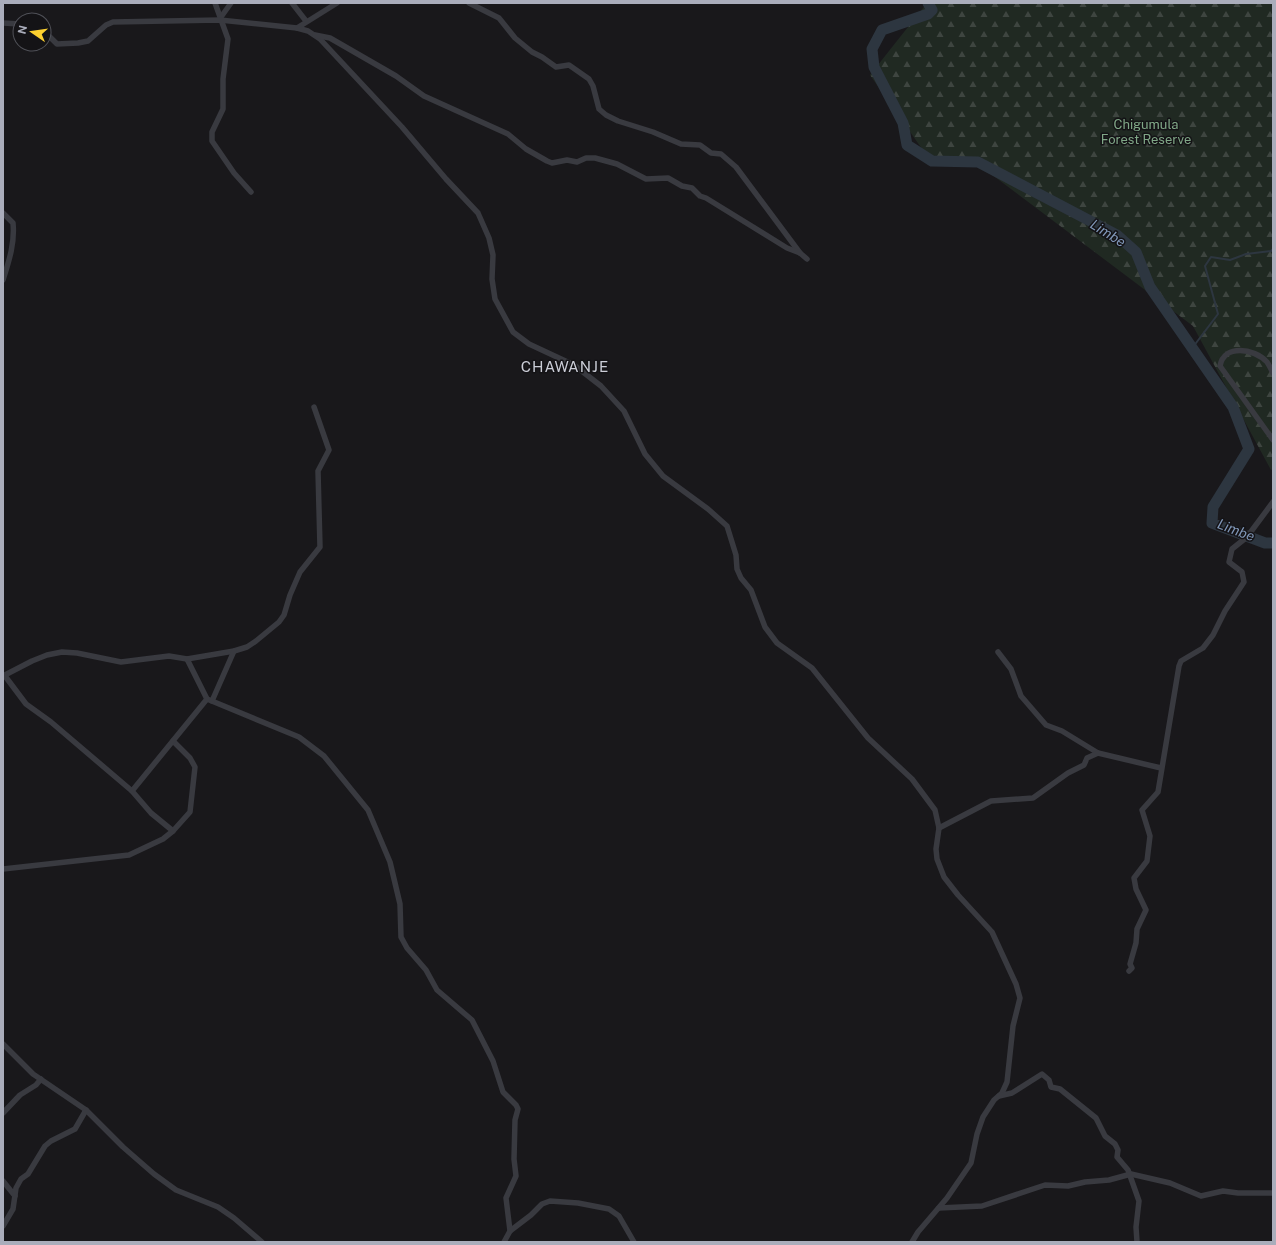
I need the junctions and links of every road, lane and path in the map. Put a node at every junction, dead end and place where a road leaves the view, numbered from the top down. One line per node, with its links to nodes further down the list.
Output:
1 (215, 3): 6 (street)
2 (231, 3): 6 (street)
3 (292, 3): 7 (street)
4 (337, 3): 7 (street)
5 (469, 3): 13 (street)
6 (221, 19): 8 (street); 10 (street); 11 (street)
7 (306, 21): 8 (street)
8 (297, 28): 9 (street)
9 (315, 35): 13 (street); 29 (street)
10 (52, 40)
11 (252, 192)
12 (3, 213): 15 (street)
13 (800, 253): 14 (street)
14 (807, 259)
15 (3, 280)
16 (1273, 373): 18 (street)
17 (314, 407): 20 (street)
18 (1273, 440)
19 (1273, 502): 27 (street)
20 (234, 651): 22 (street); 24 (street)
21 (998, 652): 26 (street)
22 (187, 659): 23 (street); 24 (street)
23 (4, 676): 28 (street)
24 (210, 700): 25 (street); 44 (street)
25 (173, 741): 28 (street); 30 (street)
26 (1098, 753): 27 (street); 29 (street)
27 (1161, 768): 32 (street)
28 (132, 791): 30 (street)
29 (938, 828): 35 (street)
30 (173, 831): 31 (street)
31 (3, 869)
32 (1129, 971)
33 (3, 1044): 34 (street)
34 (41, 1079): 36 (street); 37 (street)
35 (998, 1096): 38 (street); 42 (street)
36 (86, 1110): 41 (street); 45 (street)
37 (3, 1114)
38 (1129, 1175): 40 (street); 42 (street); 49 (street)
39 (3, 1181): 41 (street)
40 (1273, 1193)
41 (15, 1196): 43 (street)
42 (938, 1208): 48 (street)
43 (3, 1226)
44 (510, 1231): 46 (street); 47 (street)
45 (262, 1242)
46 (504, 1242)
47 (634, 1242)
48 (912, 1242)
49 (1137, 1242)

